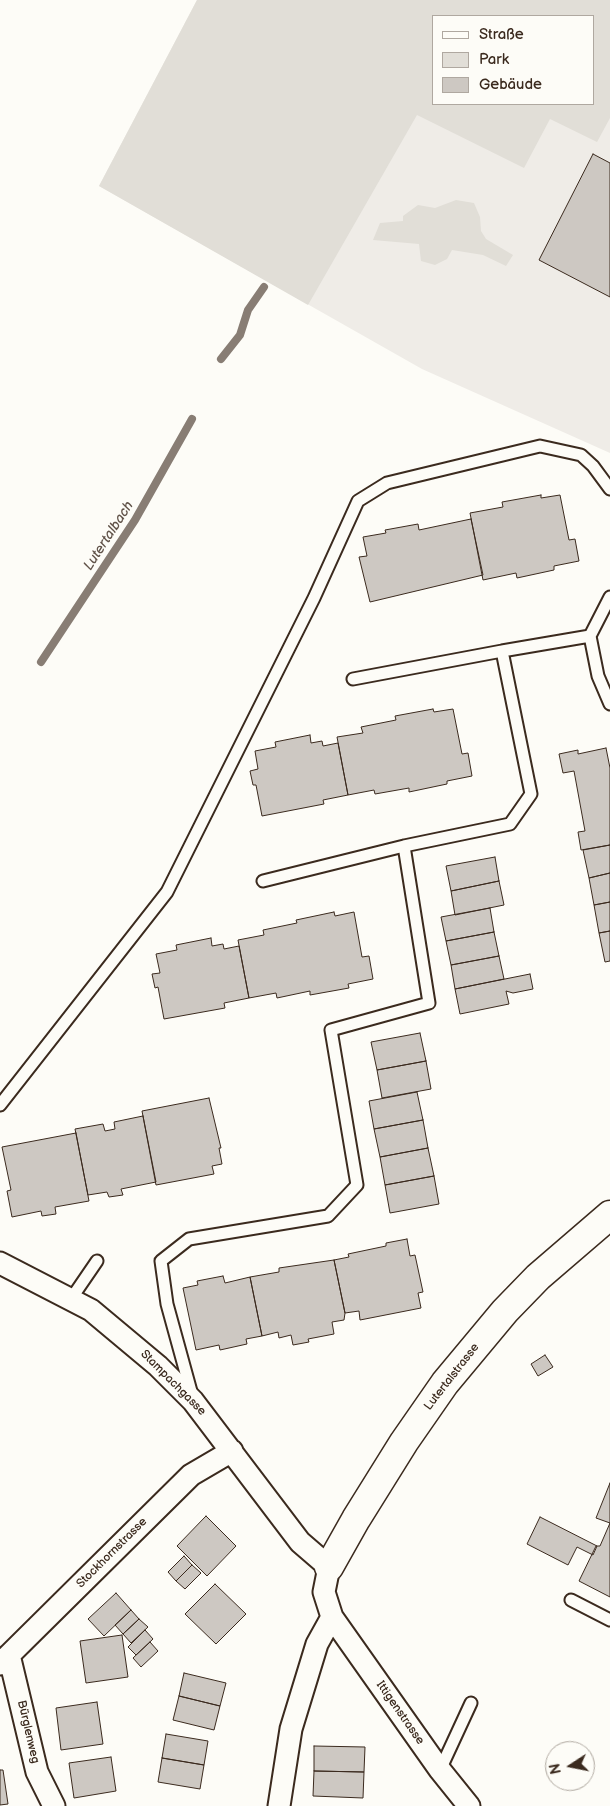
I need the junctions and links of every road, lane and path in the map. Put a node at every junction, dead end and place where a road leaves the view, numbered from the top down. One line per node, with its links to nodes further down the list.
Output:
1 (610, 489): 9 (lane)
2 (610, 597): 3 (lane)
3 (590, 636): 4 (lane); 6 (lane)
4 (502, 650): 5 (lane); 7 (lane)
5 (353, 678)
6 (610, 704)
7 (404, 846): 8 (lane); 14 (lane)
8 (263, 881)
9 (0, 1105)
10 (610, 1214): 16 (street, Lutertalstrasse)
11 (98, 1261): 13 (lane)
12 (0, 1263): 13 (street, Stampachgasse)
13 (71, 1299): 14 (street, Stampachgasse)
14 (193, 1401): 15 (street, Stampachgasse)
15 (232, 1451): 16 (street, Stampachgasse); 20 (street, Stockhornstrasse)
16 (329, 1567): 18 (street, Ittigenstrasse)
17 (571, 1600): 19 (lane)
18 (332, 1618): 22 (street, Ittigenstrasse); 24 (street)
19 (610, 1620)
20 (4, 1660): 23 (street, Bürglenweg)
21 (472, 1703): 22 (lane)
22 (440, 1770): 25 (street, Ittigenstrasse)
23 (54, 1806)
24 (279, 1806)
25 (469, 1806)

